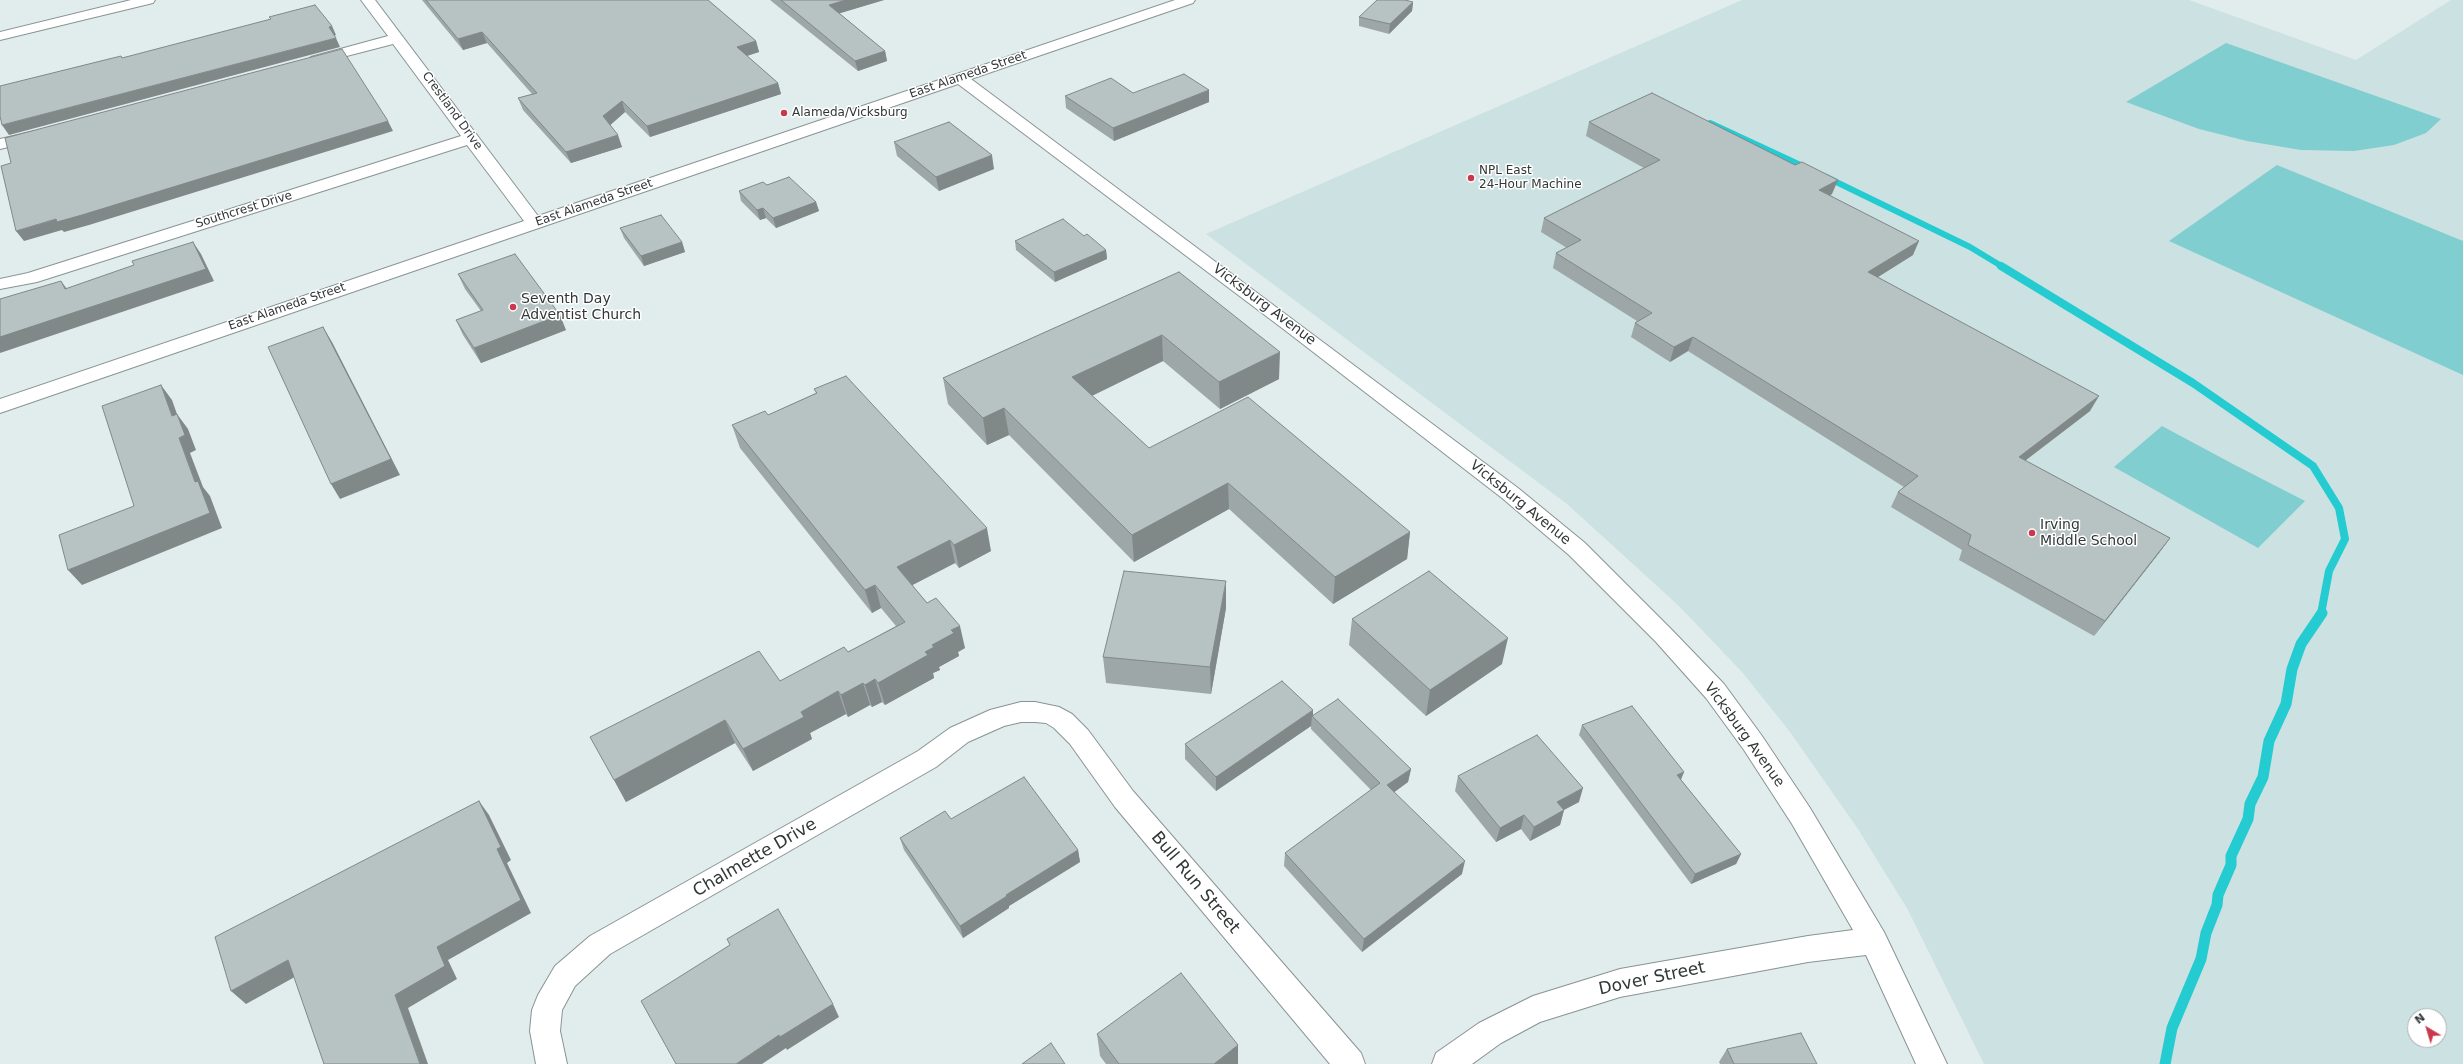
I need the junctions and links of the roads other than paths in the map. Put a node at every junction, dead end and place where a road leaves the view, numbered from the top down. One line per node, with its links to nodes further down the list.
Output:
1 (148, 0): 4 (street)
2 (368, 0): 5 (street, Crestland Drive)
3 (1188, 0): 7 (street, East Alameda Street)
4 (0, 36)
5 (398, 38): 6 (street); 9 (street, Crestland Drive)
6 (298, 65)
7 (959, 77): 11 (street, East Alameda Street); 15 (street, Vicksburg Avenue)
8 (46, 133): 10 (street)
9 (472, 138): 11 (street, Crestland Drive); 12 (street, Southcrest Drive)
10 (0, 144)
11 (534, 223): 13 (street, East Alameda Street)
12 (8, 283)
13 (0, 406)
14 (1035, 712): 16 (street, Chalmette Drive); 17 (street, Bull Run Street)
15 (1874, 941): 18 (street, Dover Street); 19 (street, Vicksburg Avenue)
16 (552, 1064)
17 (1350, 1064)
18 (1447, 1064)
19 (1932, 1064)

